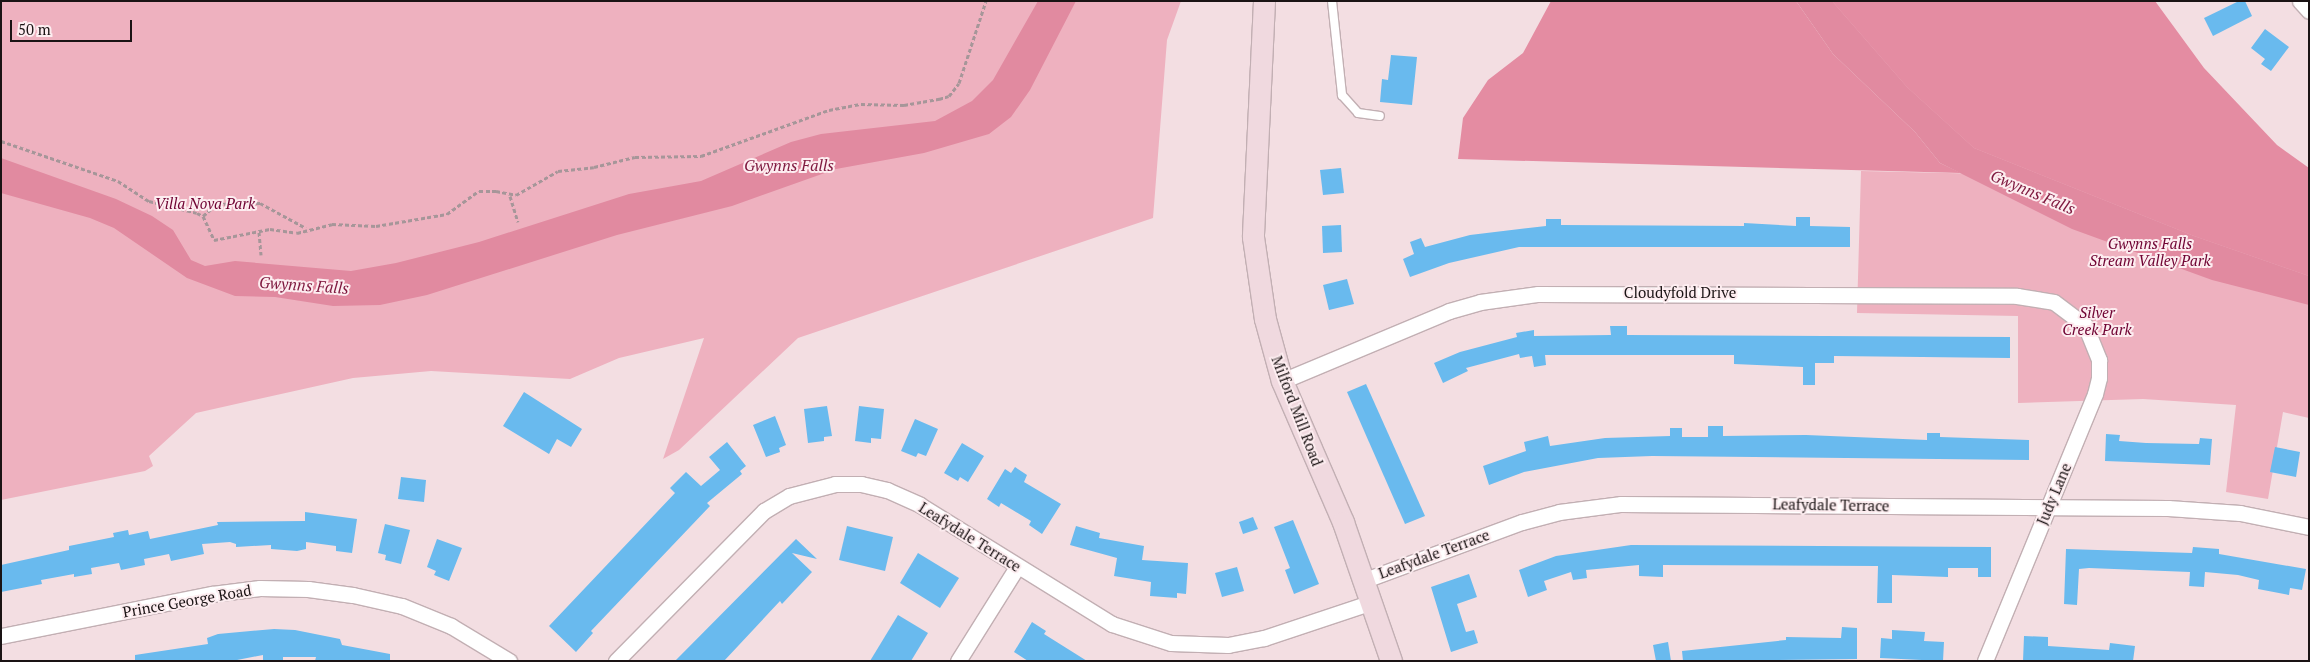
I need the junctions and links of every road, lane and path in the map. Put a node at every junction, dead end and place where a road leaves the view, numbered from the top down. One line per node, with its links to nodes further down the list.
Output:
1 (986, 1): 8 (path)
2 (1264, 1): 15 (main road, Milford Mill Road)
3 (1332, 1): 6 (lane)
4 (2300, 1): 5 (street)
5 (2309, 11)
6 (1380, 116)
7 (1, 141): 9 (path)
8 (510, 196): 10 (path); 11 (path)
9 (203, 216): 11 (path); 12 (path)
10 (518, 222)
11 (307, 229): 12 (path)
12 (260, 232): 13 (path)
13 (261, 255)
14 (2085, 325): 15 (street, Cloudyfold Drive); 16 (street, Judy Lane)
15 (1282, 381): 19 (main road, Milford Mill Road)
16 (2048, 507): 17 (street, Leafydale Terrace); 19 (street, Leafydale Terrace); 26 (street, Judy Lane)
17 (2309, 527)
18 (1017, 567): 20 (street, Leafydale Terrace); 23 (street, Leafydale Terrace); 24 (street)
19 (1365, 580): 20 (main road, Milford Mill Road)
20 (1372, 602): 25 (main road, Milford Mill Road)
21 (1, 636): 22 (street, Prince George Road)
22 (509, 661)
23 (616, 661)
24 (958, 661)
25 (1391, 661)
26 (1986, 661)

